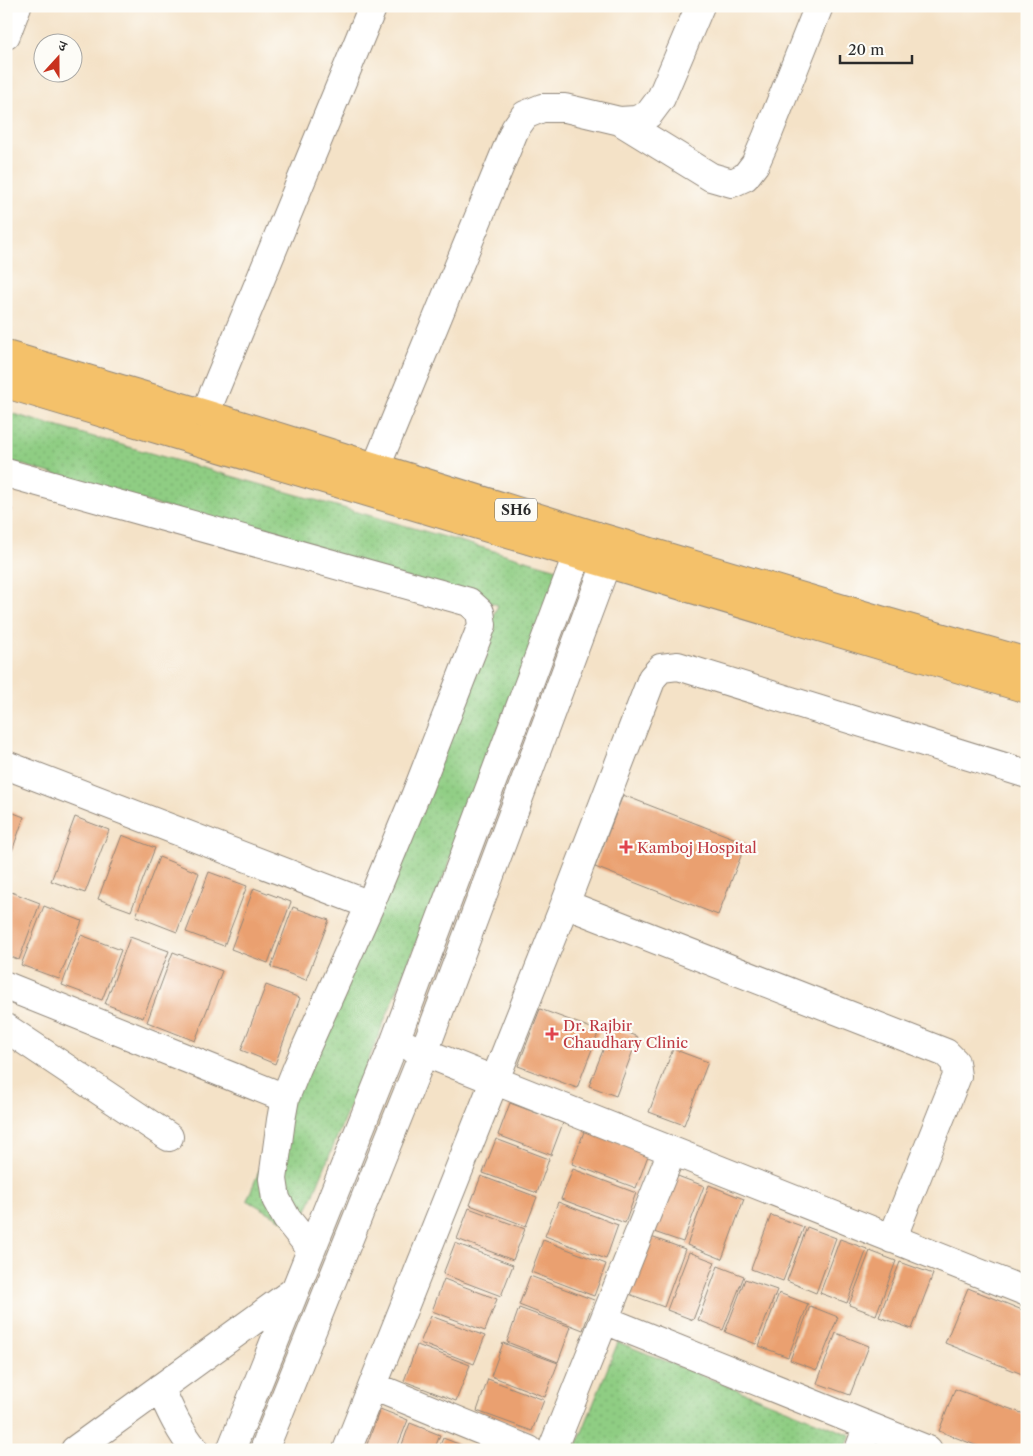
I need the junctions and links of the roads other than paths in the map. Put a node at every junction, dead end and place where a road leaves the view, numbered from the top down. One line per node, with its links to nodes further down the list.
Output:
1 (18, 6): 5 (street)
2 (373, 6): 9 (street)
3 (700, 6): 6 (street)
4 (819, 6): 6 (street)
5 (6, 35)
6 (620, 121): 10 (street)
7 (6, 356): 9 (main road, SH6)
8 (6, 384): 13 (main road, SH6)
9 (205, 414): 10 (main road, SH6)
10 (376, 467): 12 (main road, SH6)
11 (6, 473): 20 (street)
12 (597, 536): 13 (street); 14 (street); 15 (main road, SH6)
13 (577, 556): 14 (main road, SH6); 23 (street)
14 (606, 564): 16 (main road, SH6); 24 (street)
15 (1027, 662)
16 (1027, 689)
17 (6, 765): 20 (street)
18 (1027, 774): 19 (street)
19 (565, 904): 25 (street); 29 (street)
20 (370, 905): 26 (street)
21 (6, 986): 26 (street)
22 (6, 1028): 27 (street)
23 (395, 1041): 24 (street); 30 (street)
24 (424, 1052): 25 (street); 40 (street)
25 (494, 1080): 28 (street); 34 (street)
26 (285, 1098): 30 (street)
27 (169, 1137)
28 (672, 1151): 29 (street); 33 (street)
29 (892, 1239): 32 (street)
30 (311, 1249): 31 (street)
31 (294, 1292): 35 (street); 39 (street)
32 (1027, 1292)
33 (605, 1320): 36 (street); 43 (street)
34 (373, 1386): 41 (street); 42 (street)
35 (160, 1388): 37 (street); 38 (street)
36 (864, 1438): 44 (street)
37 (75, 1450)
38 (195, 1450)
39 (231, 1450)
40 (264, 1450)
41 (347, 1450)
42 (529, 1450)
43 (552, 1450)
44 (928, 1450)

